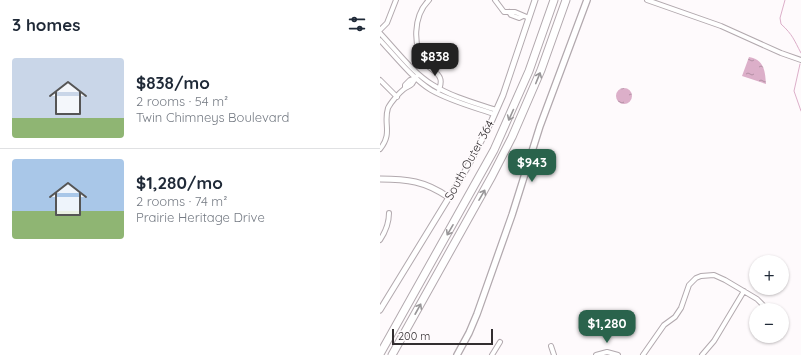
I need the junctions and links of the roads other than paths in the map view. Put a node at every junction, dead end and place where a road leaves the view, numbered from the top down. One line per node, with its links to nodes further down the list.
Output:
1 (396, 0): 10 (street)
2 (429, 0): 17 (street)
3 (535, 0): 9 (street, South Outer 364)
4 (554, 0): 32 (highway, one-way to 32)
5 (566, 0): 33 (highway, one-way to 5)
6 (587, 0): 34 (main road)
7 (647, 0): 14 (street)
8 (496, 1): 9 (street)
9 (526, 17): 19 (street, South Outer 364)
10 (387, 21): 11 (street); 12 (street)
11 (380, 27)
12 (380, 32): 15 (street)
13 (380, 40): 15 (street)
14 (801, 60)
15 (416, 77): 17 (street); 18 (street)
16 (380, 80): 18 (street)
17 (438, 91): 19 (street)
18 (397, 97): 20 (street)
19 (495, 112): 22 (street, South Outer 364)
20 (380, 149)
21 (380, 179): 22 (street)
22 (448, 197): 26 (street, South Outer 364)
23 (388, 213): 24 (street)
24 (380, 240)
25 (744, 291): 28 (street); 39 (street); 40 (street)
26 (386, 299): 27 (street); 29 (street, South Outer 364)
27 (380, 303)
28 (761, 303)
29 (380, 310)
30 (500, 342): 35 (street)
31 (551, 346): 36 (street)
32 (380, 354)
33 (392, 355)
34 (457, 355)
35 (492, 355)
36 (554, 355)
37 (596, 355): 38 (street)
38 (618, 355)
39 (643, 355)
40 (702, 355)

